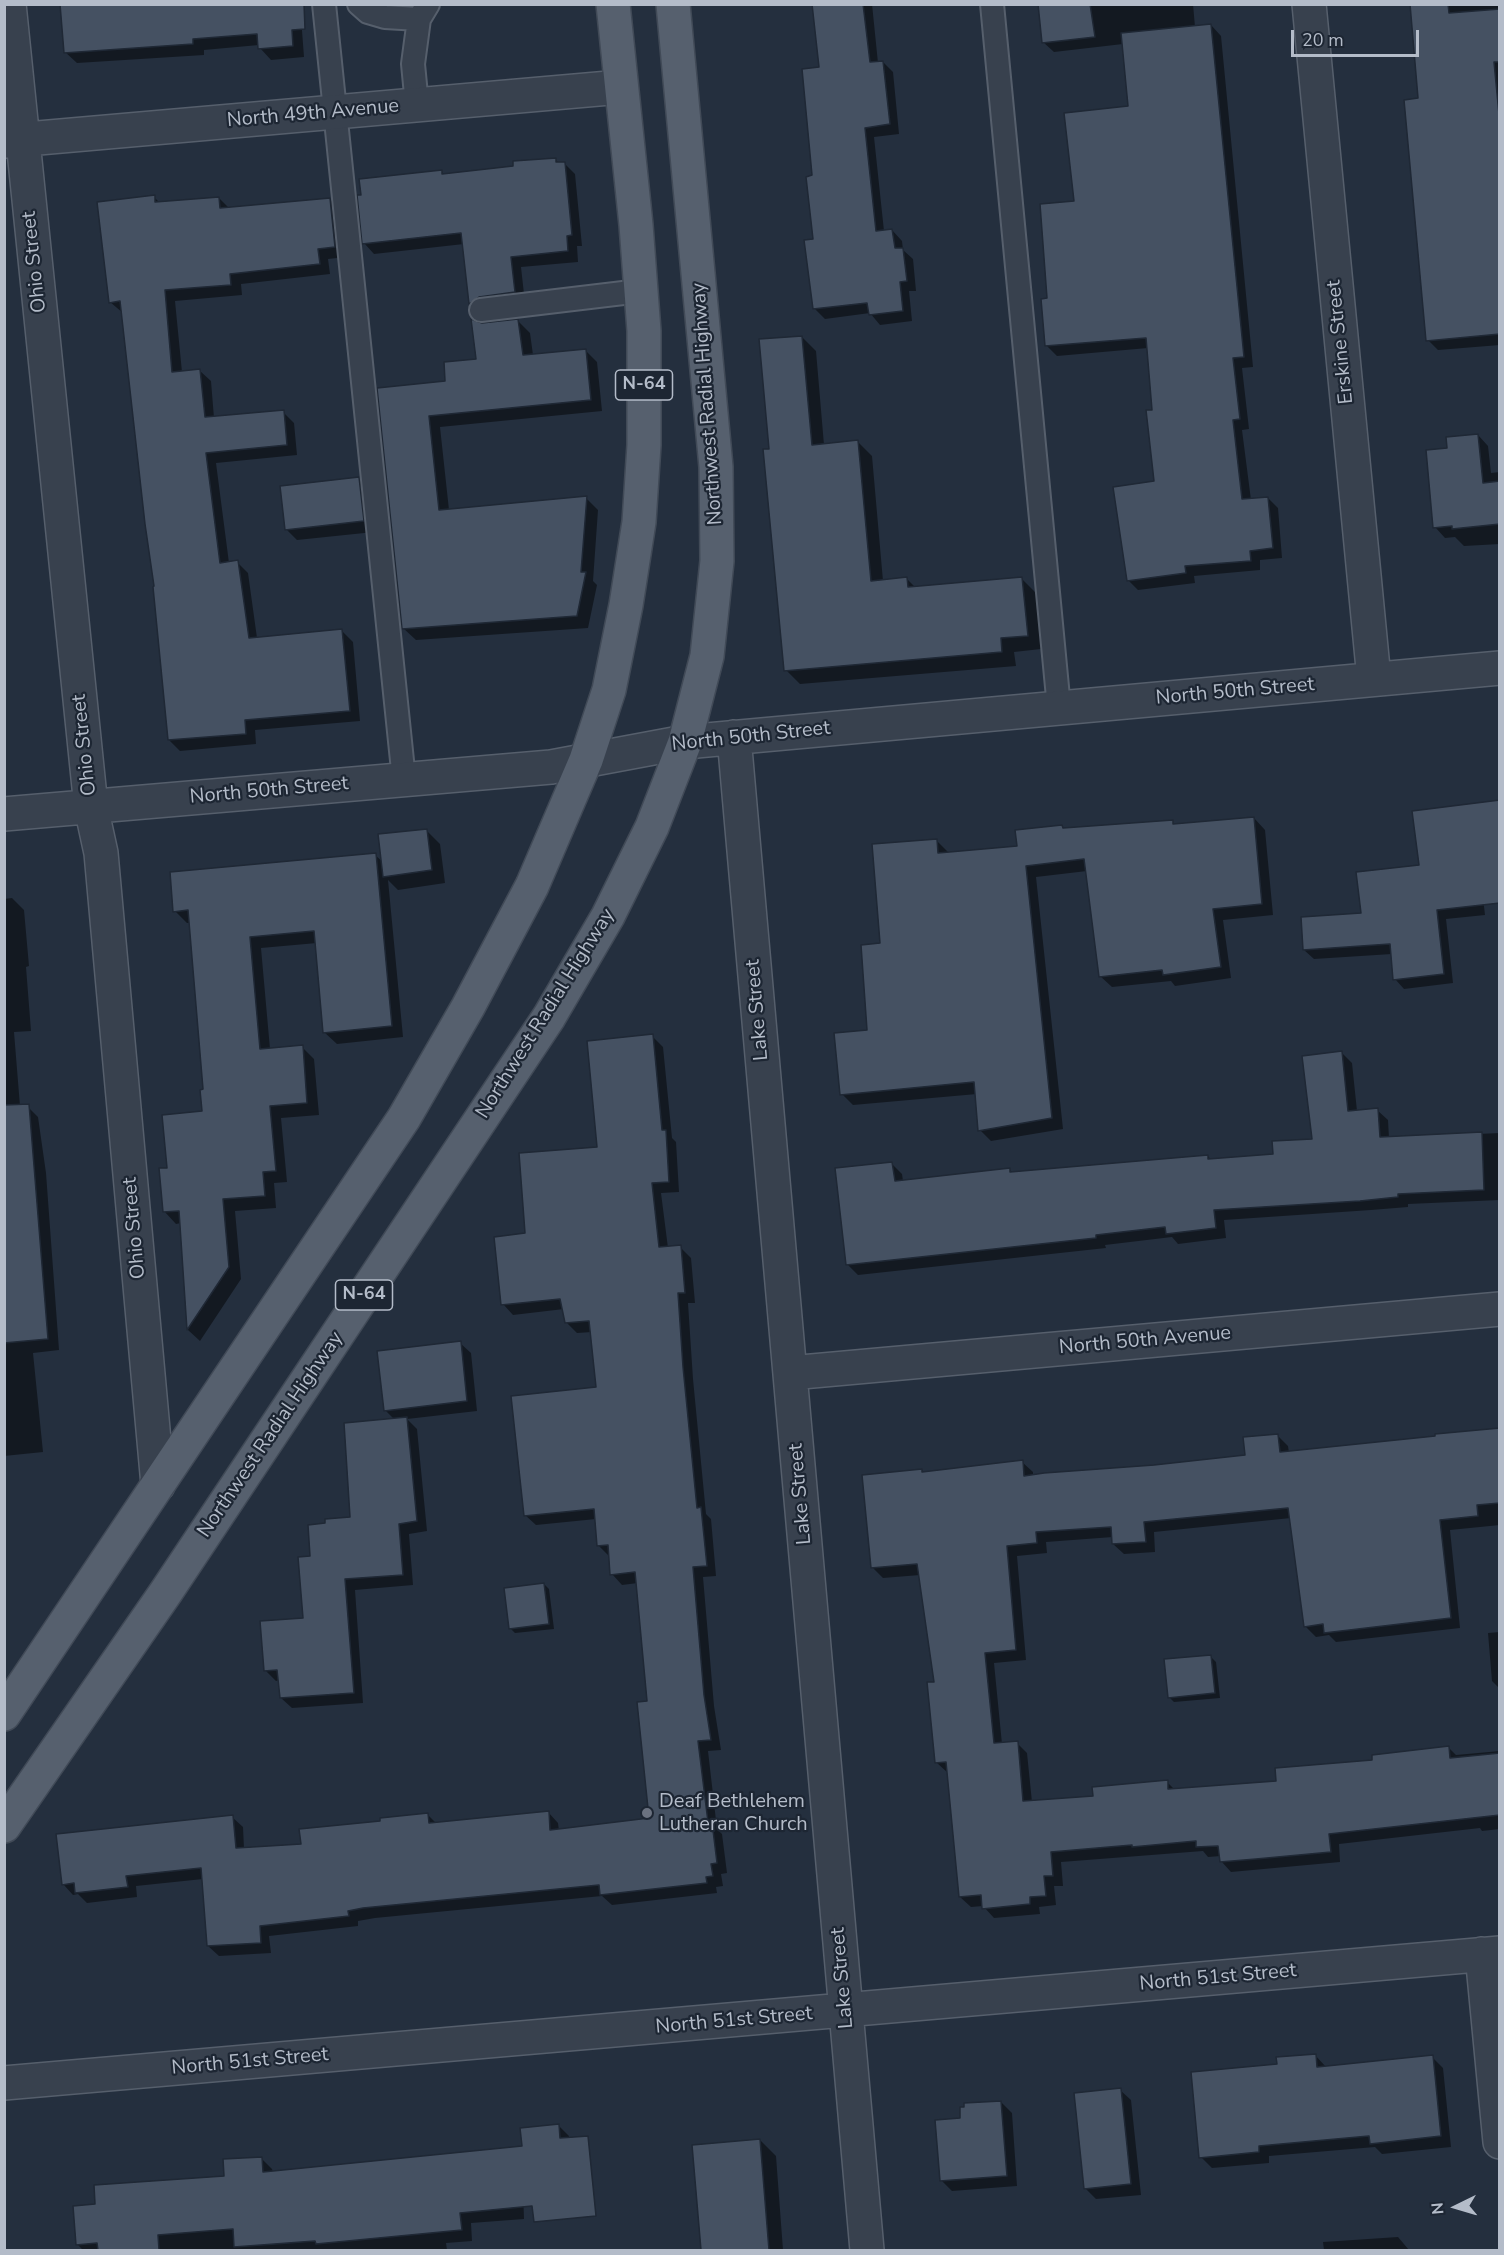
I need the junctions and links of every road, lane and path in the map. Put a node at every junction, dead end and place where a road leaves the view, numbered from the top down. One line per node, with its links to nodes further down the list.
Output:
1 (9, 4): 12 (street, Ohio Street)
2 (324, 4): 11 (lane)
3 (359, 4): 8 (lane)
4 (613, 4): 9 (main road, N-64)
5 (674, 4): 19 (main road, Northwest Radial Highway / N-64)
6 (992, 4): 17 (lane)
7 (1309, 4): 16 (street, Erskine Street)
8 (423, 12): 10 (lane)
9 (621, 87): 10 (street, North 49th Avenue); 13 (main road, N-64)
10 (417, 105): 11 (street, North 49th Avenue)
11 (337, 112): 12 (street, North 49th Avenue); 21 (lane)
12 (13, 140): 22 (street, Ohio Street)
13 (640, 291): 14 (lane); 20 (main road, N-64)
14 (481, 310)
15 (1500, 668): 16 (street, North 50th Street)
16 (1374, 679): 17 (street, North 50th Street)
17 (1059, 708): 18 (street, North 50th Street)
18 (734, 737): 19 (street, North 50th Street); 25 (street, Lake Street)
19 (685, 742): 20 (street, North 50th Street); 28 (main road, Northwest Radial Highway / N-64)
20 (586, 760): 21 (street, North 50th Street); 26 (main road, N-64)
21 (404, 780): 22 (street, North 50th Street)
22 (91, 807): 23 (street, North 50th Street); 26 (street, Ohio Street)
23 (4, 814)
24 (1500, 1309): 25 (street, North 50th Avenue)
25 (790, 1373): 30 (street, Lake Street)
26 (158, 1485): 27 (main road, N-64)
27 (4, 1714)
28 (4, 1826)
29 (1491, 1953): 30 (street, North 51st Street); 32 (street)
30 (846, 2011): 31 (street, North 51st Street); 33 (street, Lake Street)
31 (4, 2083)
32 (1500, 2142)
33 (867, 2250)

